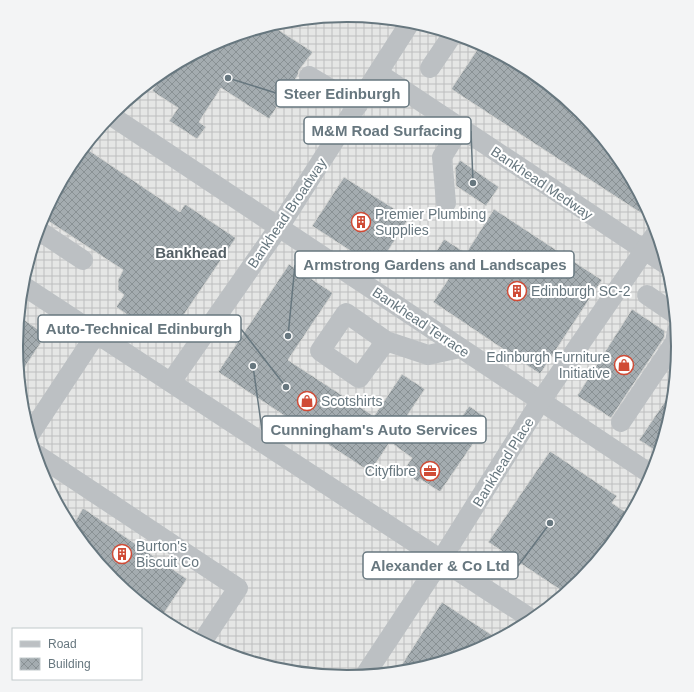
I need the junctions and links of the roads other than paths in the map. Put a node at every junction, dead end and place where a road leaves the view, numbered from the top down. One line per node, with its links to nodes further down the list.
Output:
1 (404, 27): 4 (street, Bankhead Broadway)
2 (450, 39): 3 (street)
3 (430, 68)
4 (378, 73): 6 (street, Bankhead Broadway); 8 (street, Bankhead Medway)
5 (309, 76): 6 (street)
6 (358, 105): 10 (street, Bankhead Broadway)
7 (116, 119): 10 (street, Bankhead Terrace)
8 (460, 128): 9 (street); 13 (street, Bankhead Medway)
9 (446, 203)
10 (279, 227): 21 (street, Bankhead Terrace); 23 (street, Bankhead Broadway)
11 (43, 234): 14 (street)
12 (653, 239): 13 (street, Bankhead Place)
13 (645, 250): 15 (street, Bankhead Medway); 24 (street, Bankhead Place)
14 (83, 260)
15 (659, 260)
16 (28, 289): 19 (street)
17 (647, 295): 18 (street)
18 (669, 310)
19 (96, 334): 23 (street); 26 (street)
20 (386, 341): 21 (street)
21 (460, 348): 24 (street, Bankhead Terrace)
22 (671, 348): 25 (street)
23 (171, 382): 29 (street)
24 (540, 402): 28 (street, Bankhead Terrace); 29 (street, Bankhead Place)
25 (621, 422)
26 (34, 428)
27 (44, 459): 31 (street)
28 (646, 471)
29 (440, 560): 30 (street); 32 (street, Bankhead Place)
30 (526, 616)
31 (205, 637)
32 (369, 669)

